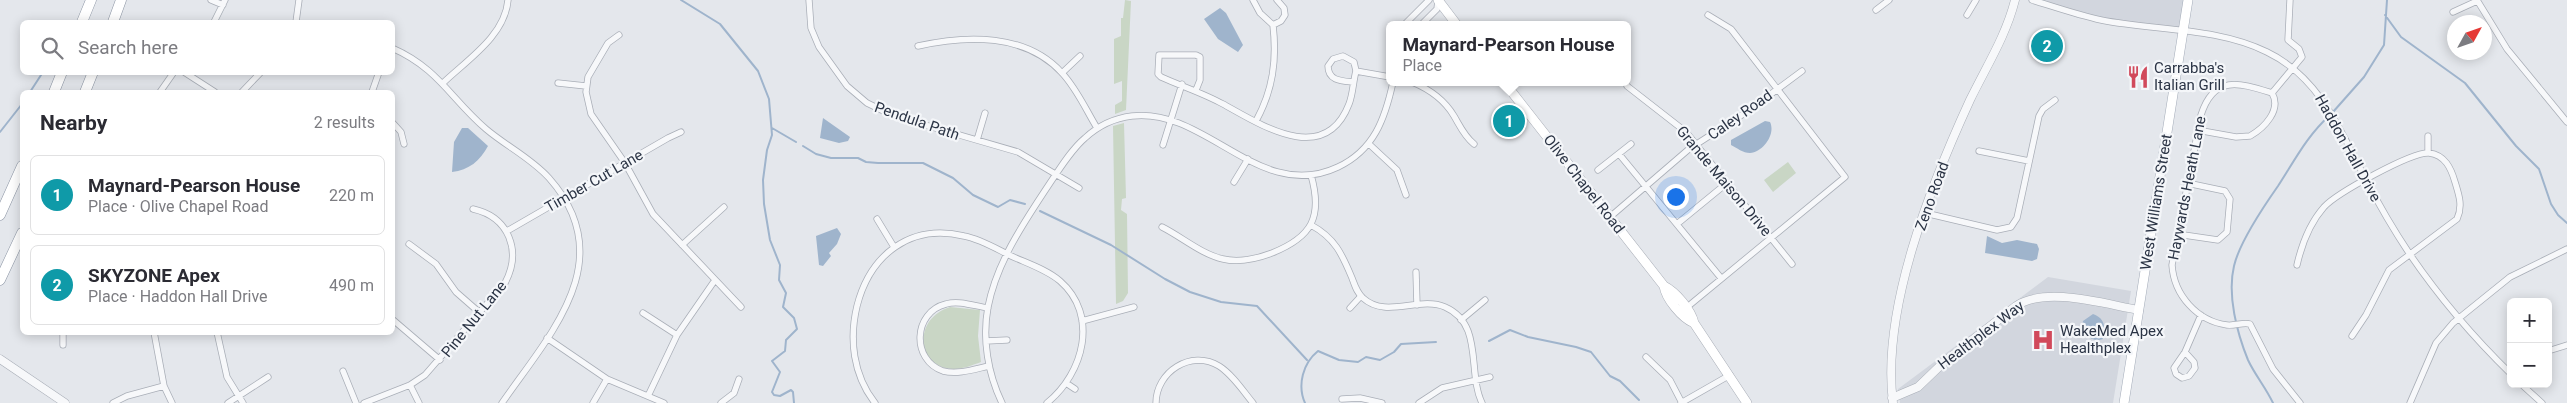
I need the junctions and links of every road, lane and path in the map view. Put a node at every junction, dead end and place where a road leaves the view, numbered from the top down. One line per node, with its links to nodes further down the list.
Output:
1 (91, 0): 23 (highway)
2 (121, 0): 24 (highway)
3 (211, 0): 18 (street)
4 (299, 0): 26 (street)
5 (508, 0): 47 (street)
6 (809, 0): 75 (street, Pendula Path)
7 (1253, 0): 30 (street)
8 (1277, 0): 30 (street)
9 (1429, 0): 27 (street)
10 (1438, 0): 28 (street); 29 (main road)
11 (1889, 0): 19 (street)
12 (1976, 0): 22 (street)
13 (2015, 0): 102 (street, Zeno Road)
14 (2032, 0): 31 (street, Haddon Hall Drive)
15 (2188, 0): 31 (main road, West Williams Street)
16 (2290, 0): 36 (street)
17 (2477, 0): 20 (street); 67 (street)
18 (224, 3): 25 (street)
19 (1876, 10)
20 (2453, 12)
21 (1708, 15): 56 (street)
22 (1967, 15)
23 (83, 20)
24 (113, 20)
25 (215, 20)
26 (296, 20)
27 (1408, 21)
28 (1425, 21)
29 (1454, 21)
30 (1273, 25): 69 (street)
31 (2183, 31): 36 (street, Haddon Hall Drive); 134 (main road, West Williams Street)
32 (619, 34): 51 (street)
33 (918, 46): 39 (street)
34 (395, 50): 47 (street)
35 (1080, 56): 39 (street)
36 (2292, 68): 64 (street); 92 (street, Haddon Hall Drive)
37 (1356, 71): 46 (street); 48 (street); 48 (street)
38 (1802, 71): 56 (street, Caley Road)
39 (1062, 73): 71 (street)
40 (61, 75): 57 (highway)
41 (92, 75): 58 (highway)
42 (172, 75): 59 (street)
43 (188, 75): 60 (street)
44 (258, 75): 61 (street)
45 (378, 75): 62 (street)
46 (1386, 76)
47 (443, 82): 99 (street)
48 (1353, 82): 69 (street)
49 (558, 83): 51 (street)
50 (1182, 84): 63 (street); 63 (street); 68 (street)
51 (586, 86): 87 (street)
52 (1392, 86): 77 (street)
53 (1421, 86): 78 (street)
54 (1507, 86): 104 (main road, Olive Chapel Road)
55 (1627, 86): 81 (street, Grande Maison Drive)
56 (1778, 89): 81 (street, Caley Road); 112 (street)
57 (55, 90)
58 (86, 90)
59 (161, 90)
60 (211, 90)
61 (244, 90)
62 (373, 90)
63 (1196, 90): 69 (street)
64 (2272, 94): 72 (street, Haywards Heath Lane); 72 (street)
65 (2055, 100): 86 (street)
66 (985, 113): 75 (street)
67 (2566, 118)
68 (1170, 121): 71 (street); 80 (street); 85 (street)
69 (1256, 121)
70 (395, 125): 76 (street)
71 (1097, 128): 90 (street)
72 (2198, 130): 95 (street, Haywards Heath Lane)
73 (681, 132): 87 (street, Timber Cut Lane)
74 (2428, 136): 83 (street)
75 (977, 140): 90 (street, Pendula Path)
76 (404, 144)
77 (1369, 144): 91 (street); 98 (street)
78 (1474, 144)
79 (1630, 144): 84 (street)
80 (1163, 145)
81 (1697, 145): 94 (street, Grande Maison Drive); 97 (street, Caley Road)
82 (1979, 151): 86 (street)
83 (2428, 153): 92 (street); 117 (street)
84 (1618, 154): 89 (street); 97 (street)
85 (1248, 159): 91 (street); 93 (street)
86 (2029, 161): 102 (street)
87 (625, 163): 99 (street, Timber Cut Lane); 114 (street)
88 (20, 170): 103 (highway)
89 (1598, 170)
90 (1056, 175): 96 (street, Pendula Path); 118 (street)
91 (1312, 175): 107 (street)
92 (2366, 179): 117 (street, Haddon Hall Drive); 120 (street)
93 (1234, 182)
94 (1727, 183): 106 (street); 112 (street, Grande Maison Drive)
95 (2187, 183): 110 (street, Haywards Heath Lane); 110 (street)
96 (1080, 188)
97 (1647, 188): 104 (street, Caley Road); 106 (street)
98 (1406, 195)
99 (563, 198): 109 (street, Timber Cut Lane); 148 (street)
100 (724, 207): 114 (street)
101 (473, 209): 109 (street)
102 (1925, 213): 175 (street, Zeno Road)
103 (0, 215)
104 (1610, 217): 125 (main road, Olive Chapel Road)
105 (877, 219): 115 (street)
106 (1677, 224): 122 (street)
107 (1311, 225): 108 (street); 126 (street)
108 (1162, 228)
109 (506, 231): 136 (street, Pine Nut Lane)
110 (2177, 234): 137 (street, Haywards Heath Lane)
111 (20, 237): 123 (highway)
112 (1771, 238): 119 (street, Grande Maison Drive); 122 (street)
113 (409, 244): 136 (street)
114 (682, 245): 124 (street)
115 (894, 247): 118 (street); 188 (street)
116 (2567, 249): 138 (street)
117 (2410, 253): 138 (street, Haddon Hall Drive); 147 (street)
118 (1007, 254): 131 (street); 140 (street)
119 (1792, 264)
120 (2297, 265)
121 (1416, 272): 128 (street)
122 (1721, 278): 133 (street)
123 (0, 280)
124 (715, 280): 129 (street); 146 (street)
125 (1664, 286): 133 (main road, Olive Chapel Road); 142 (main road, Olive Chapel Road)
126 (1361, 296): 128 (street); 132 (street)
127 (1485, 300): 139 (street)
128 (1417, 304): 139 (street)
129 (741, 307)
130 (1134, 307): 140 (street)
131 (988, 308): 150 (street); 158 (street)
132 (1350, 308)
133 (1686, 308): 142 (main road, Olive Chapel Road)
134 (2139, 310): 175 (street, Healthplex Way); 198 (main road, West Williams Street)
135 (643, 313): 146 (street)
136 (480, 314): 157 (street, Pine Nut Lane)
137 (2201, 315): 154 (street); 199 (street, Haywards Heath Lane)
138 (2459, 318): 159 (street, Haddon Hall Drive); 200 (street)
139 (1461, 320): 166 (street)
140 (1082, 321): 167 (street)
141 (395, 322): 157 (street)
142 (1694, 323): 161 (main road, Olive Chapel Road)
143 (63, 335): 151 (street)
144 (155, 335): 169 (street)
145 (217, 335): 172 (street)
146 (677, 335): 173 (street)
147 (2352, 336)
148 (548, 338): 164 (street); 184 (street)
149 (1007, 340): 150 (street)
150 (986, 341): 158 (street)
151 (63, 345)
152 (2567, 345): 153 (street)
153 (2552, 350)
154 (2185, 352)
155 (1646, 357): 196 (street)
156 (0, 359): 176 (street)
157 (440, 360): 168 (street, Pine Nut Lane)
158 (989, 366): 189 (street)
159 (2507, 370)
160 (343, 371): 181 (street)
161 (1730, 375): 196 (street); 197 (main road, Olive Chapel Road)
162 (268, 377): 172 (street)
163 (1490, 377): 166 (street)
164 (607, 378): 173 (street); 185 (street)
165 (739, 379): 187 (street)
166 (1477, 380): 194 (street); 195 (street)
167 (1066, 383): 171 (street); 190 (street)
168 (410, 385): 182 (street, Pine Nut Lane); 183 (street)
169 (164, 386): 177 (street); 178 (street)
170 (2525, 388): 201 (street)
171 (1075, 389)
172 (238, 396): 179 (street); 180 (street)
173 (648, 396): 186 (street)
174 (1342, 399): 193 (street)
175 (1892, 400)
176 (65, 403)
177 (113, 403)
178 (172, 403)
179 (228, 403)
180 (243, 403)
181 (356, 403)
182 (364, 403)
183 (419, 403)
184 (502, 403)
185 (594, 403)
186 (664, 403)
187 (721, 403)
188 (875, 403)
189 (1002, 403)
190 (1047, 403)
191 (1156, 403): 192 (street)
192 (1253, 403)
193 (1382, 403)
194 (1419, 403)
195 (1482, 403)
196 (1681, 403)
197 (1747, 403)
198 (2124, 403)
199 (2300, 403)
200 (2410, 403)
201 (2542, 403)

